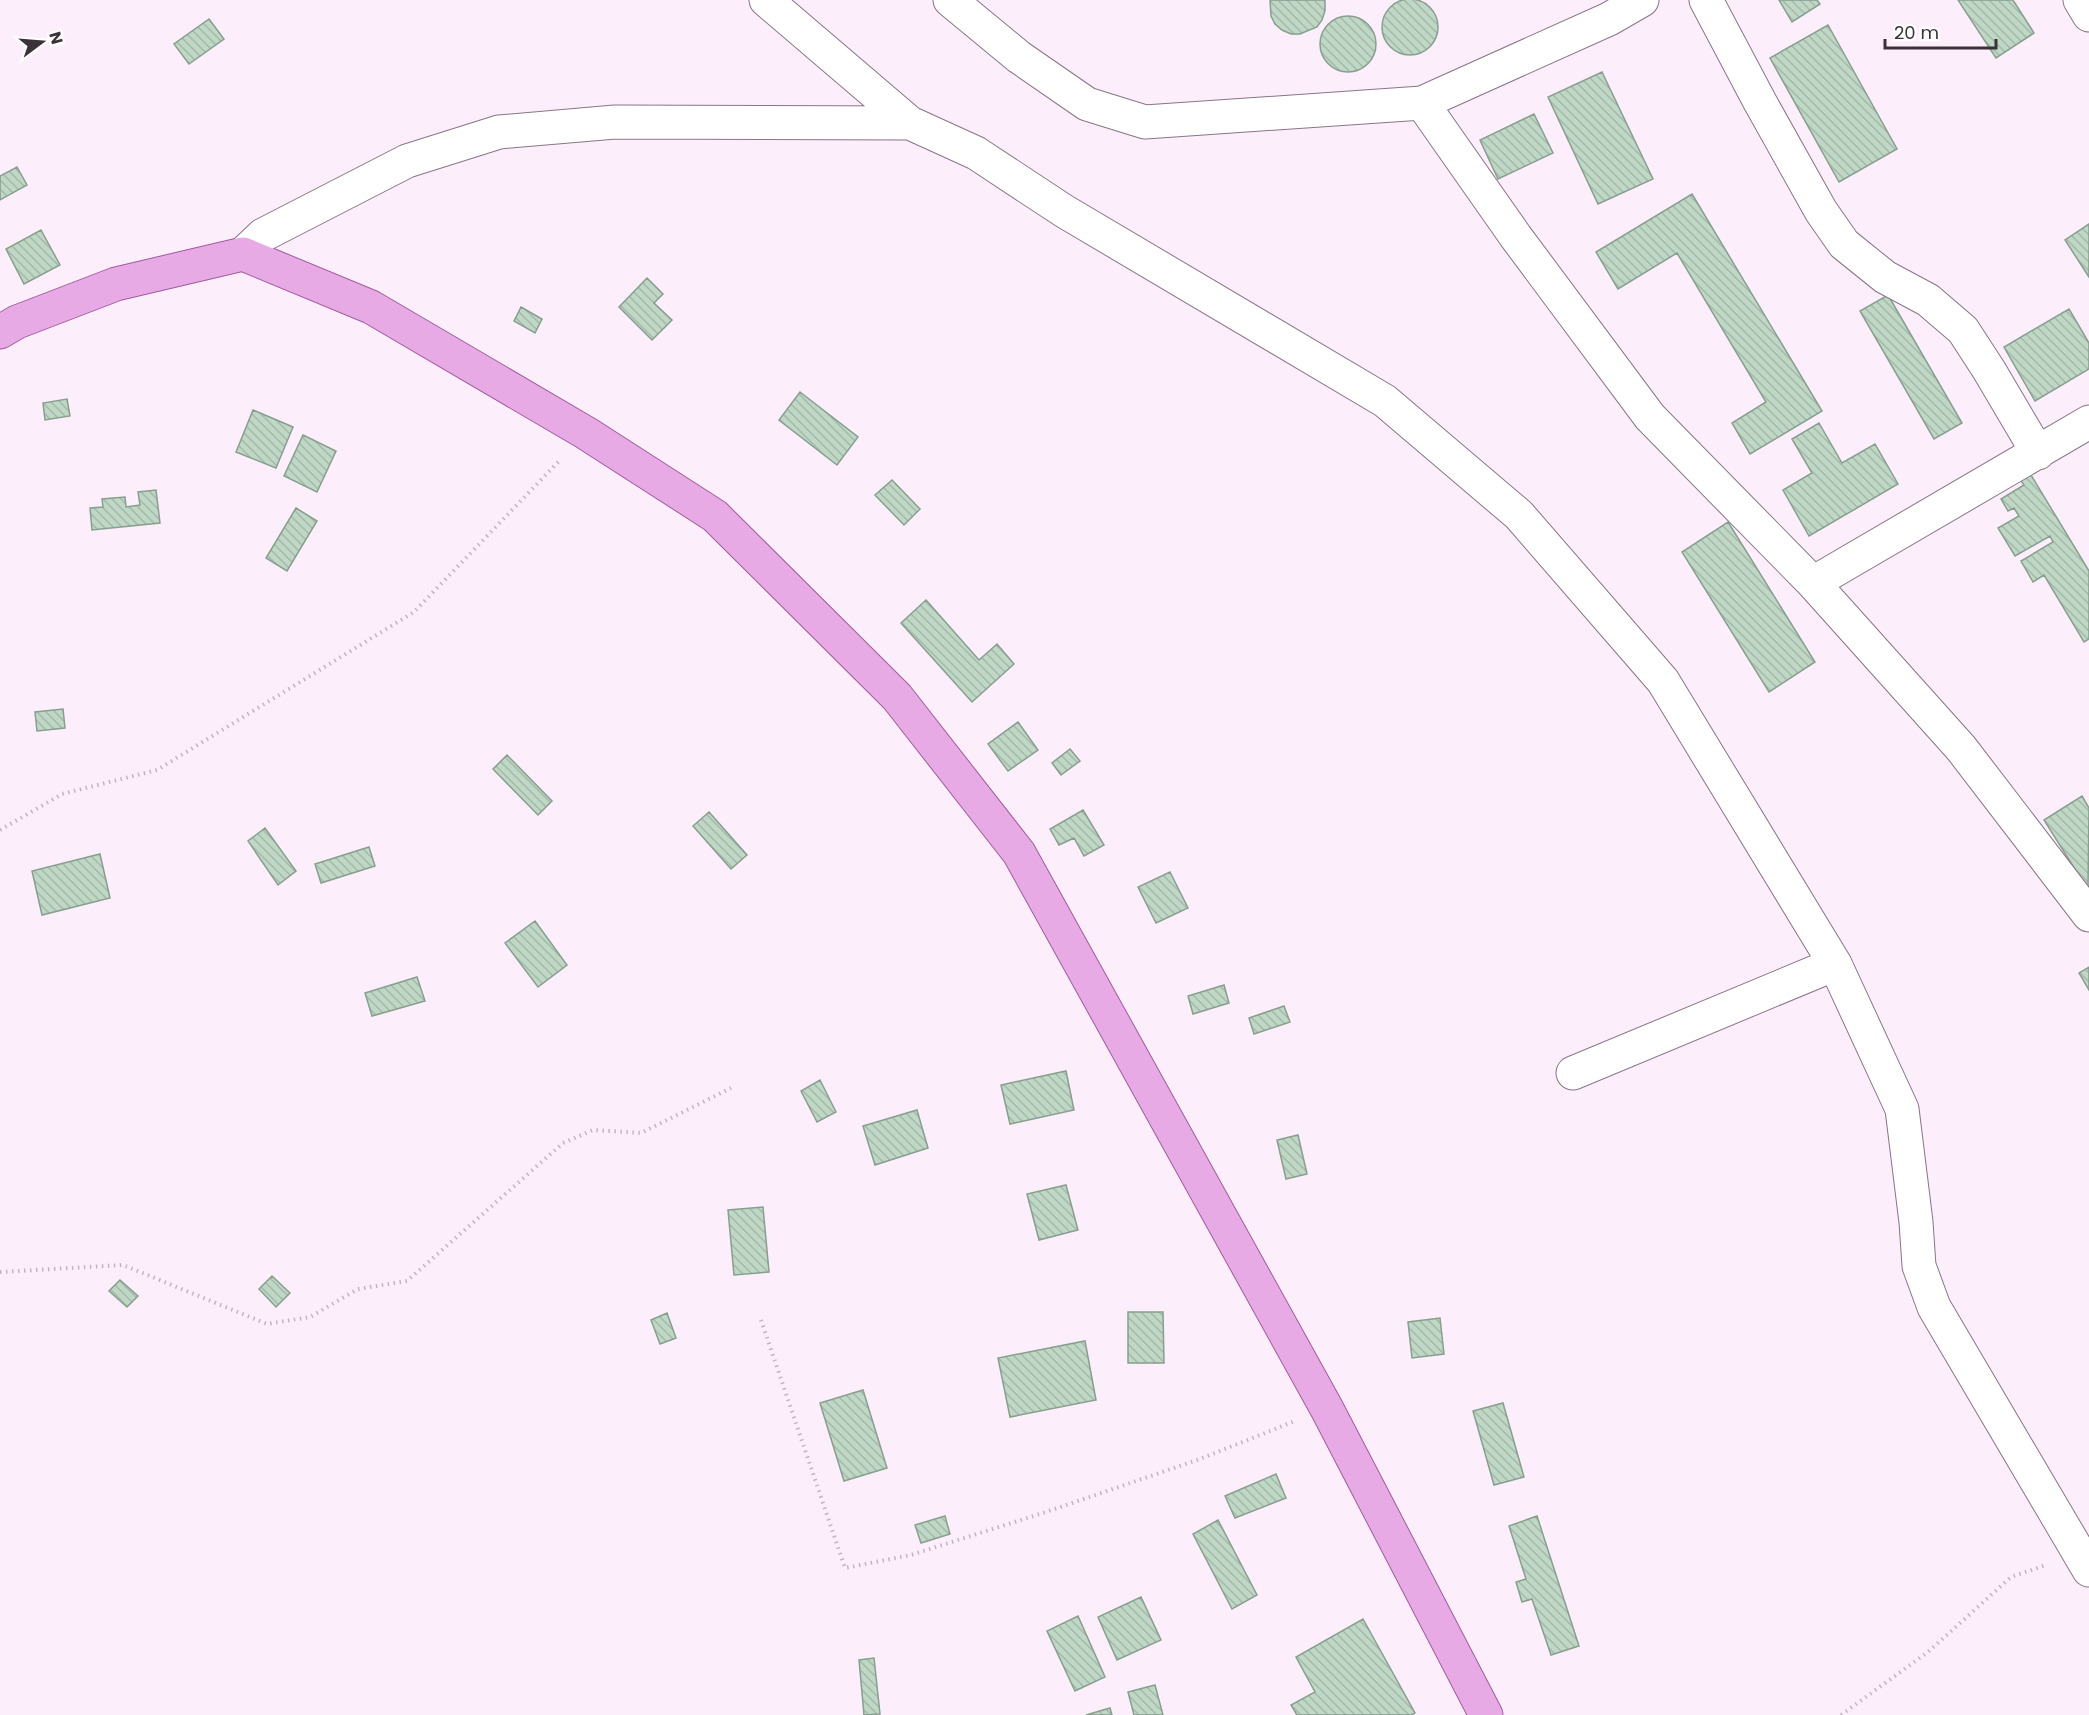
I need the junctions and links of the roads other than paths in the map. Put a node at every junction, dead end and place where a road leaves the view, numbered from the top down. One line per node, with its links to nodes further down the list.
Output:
1 (766, 0): 9 (street)
2 (950, 0): 8 (street)
3 (1642, 0): 6 (street)
4 (1707, 0): 13 (street)
5 (2080, 0): 7 (street)
6 (1599, 10): 8 (street)
7 (2089, 15)
8 (1422, 103): 14 (street)
9 (910, 123): 10 (street); 16 (street)
10 (243, 254): 11 (main road); 19 (main road)
11 (0, 332)
12 (2089, 422): 13 (street)
13 (2038, 453): 14 (street)
14 (1813, 583): 15 (street)
15 (2089, 915)
16 (1835, 964): 17 (street); 18 (street)
17 (1573, 1073)
18 (2084, 1562)
19 (1486, 1715)

